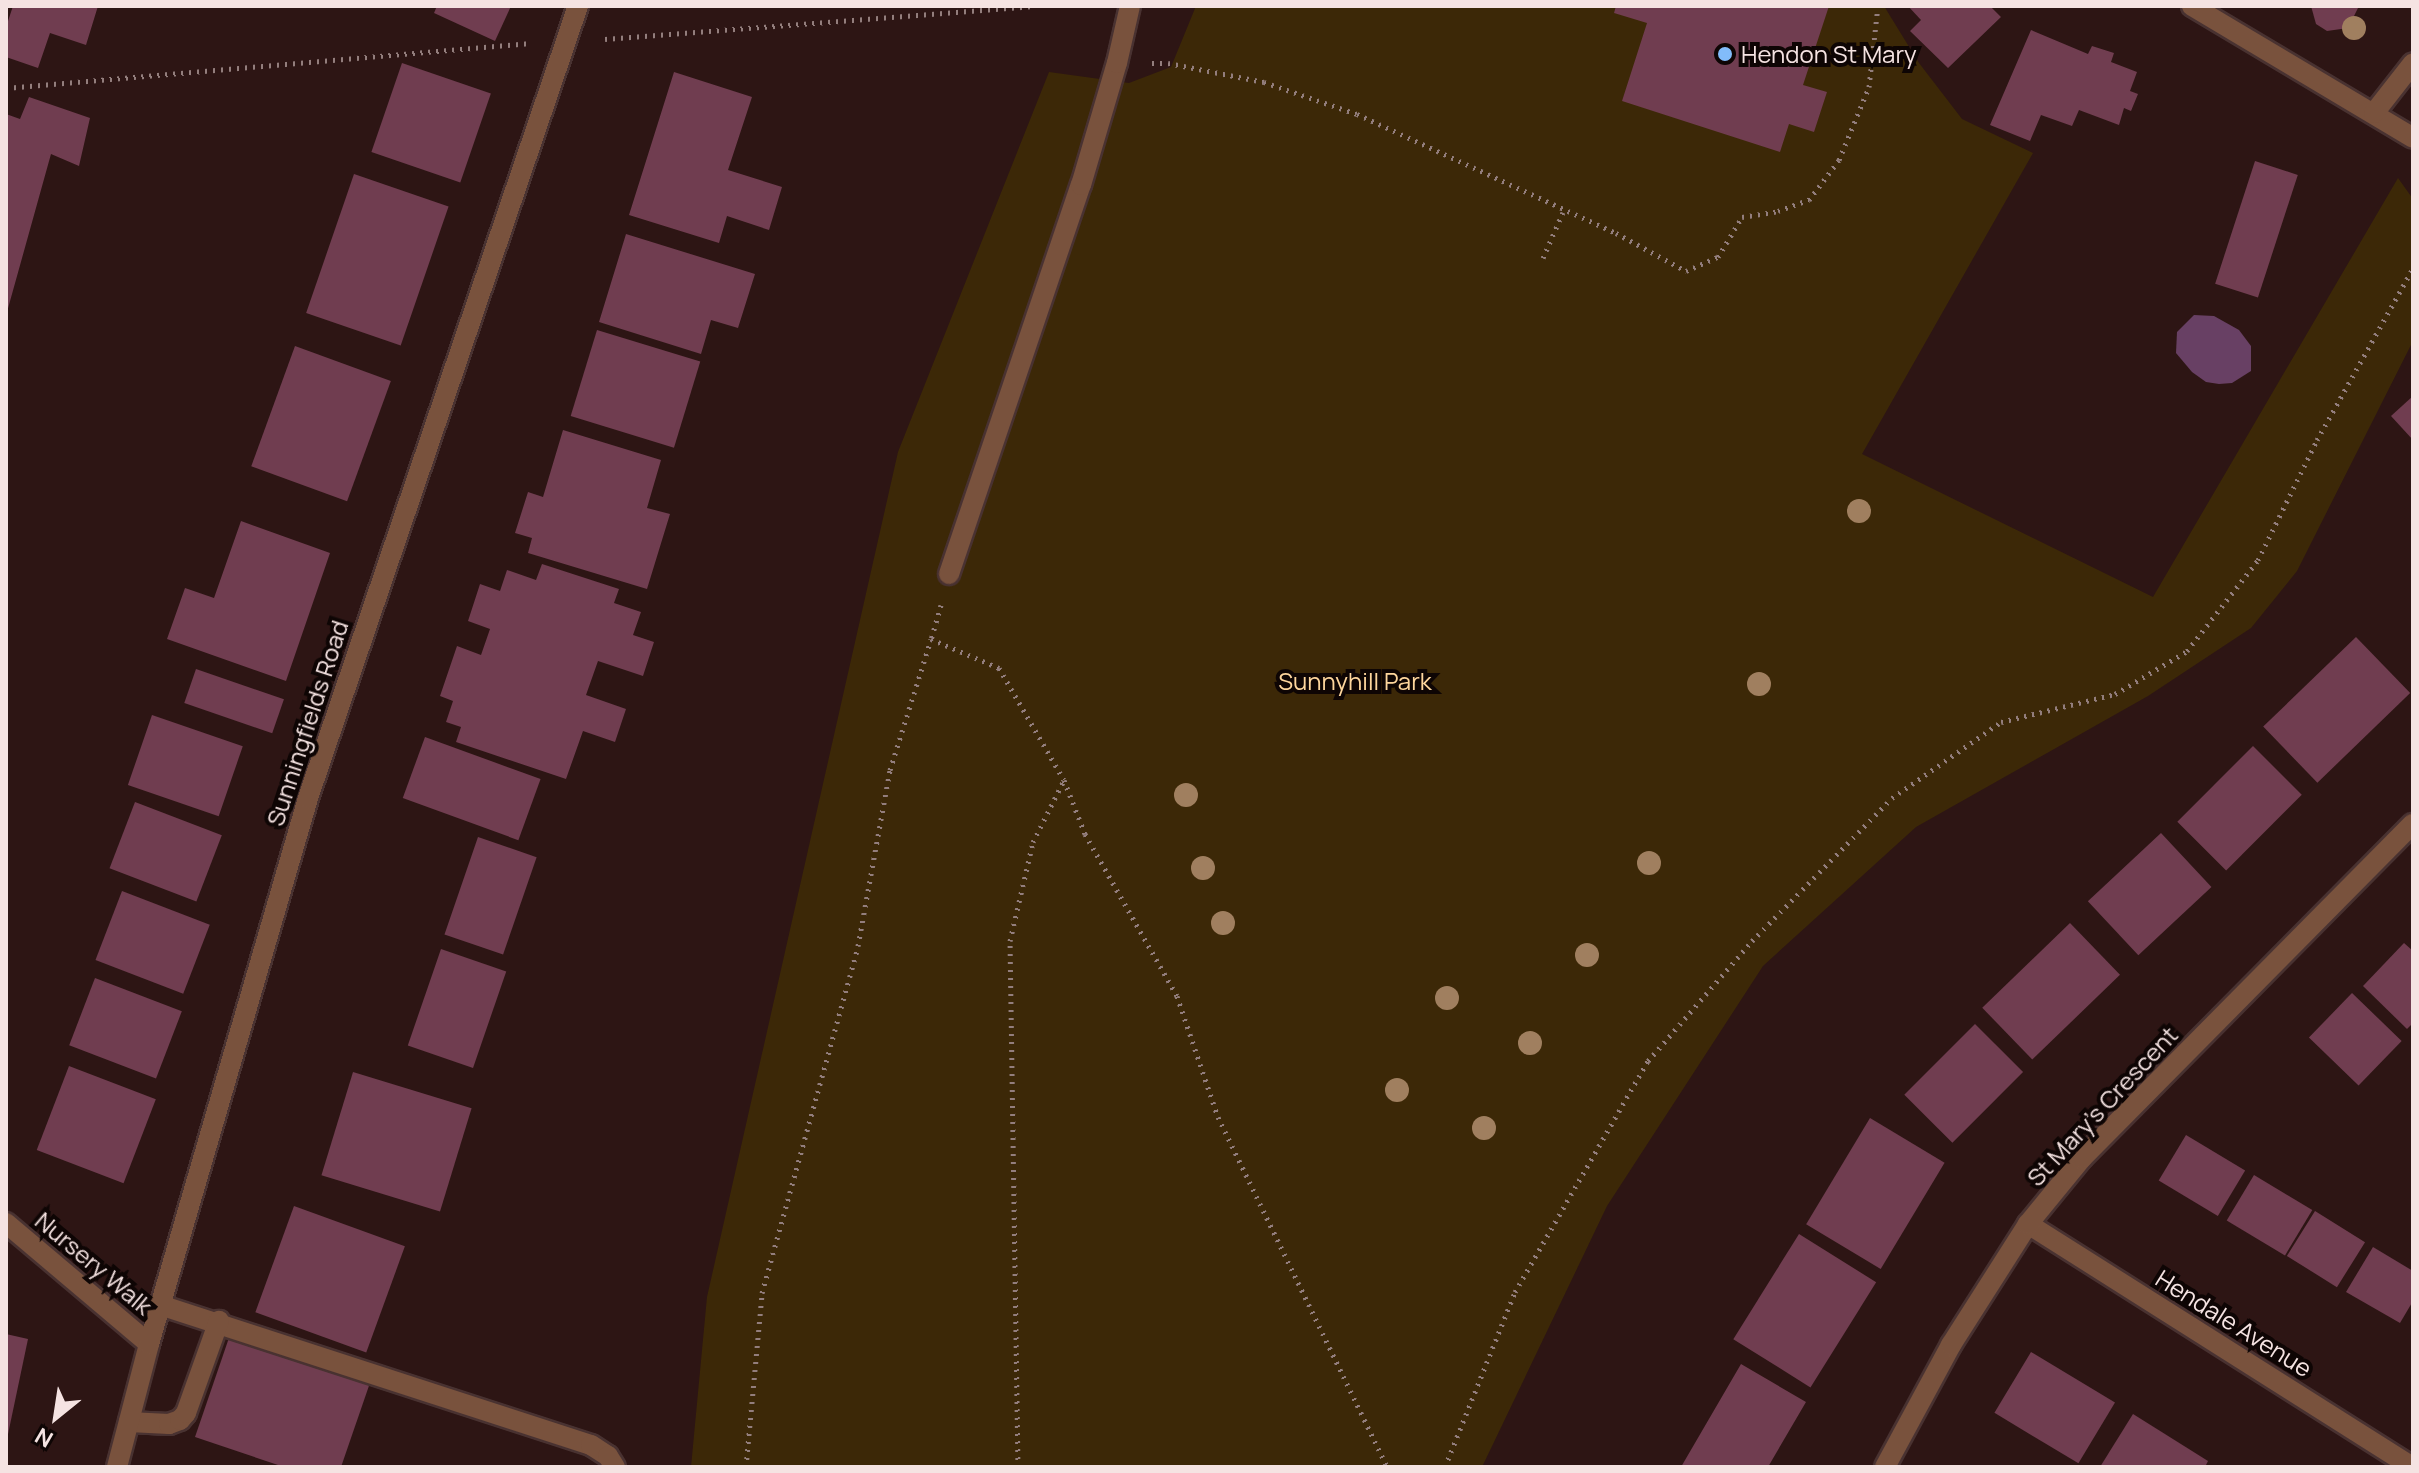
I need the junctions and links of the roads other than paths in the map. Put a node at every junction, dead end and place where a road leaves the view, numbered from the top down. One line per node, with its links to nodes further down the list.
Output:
1 (578, 6): 11 (street, Sunningfields Road)
2 (1130, 6): 7 (street)
3 (2192, 6): 5 (street)
4 (2413, 63): 5 (street)
5 (2374, 113): 6 (street)
6 (2413, 138)
7 (949, 574)
8 (2413, 824): 10 (street, St Mary's Crescent)
9 (6, 1223): 13 (street, Nursery Walk)
10 (2028, 1224): 17 (street, St Mary's Crescent); 18 (street, Hendale Avenue)
11 (160, 1305): 12 (street); 13 (street, Sunningfields Road)
12 (219, 1321): 14 (street); 16 (street)
13 (149, 1344): 14 (street, Sunningfields Road)
14 (129, 1422): 15 (street, Sunningfields Road)
15 (117, 1467)
16 (615, 1467)
17 (1885, 1467)
18 (2412, 1467)

